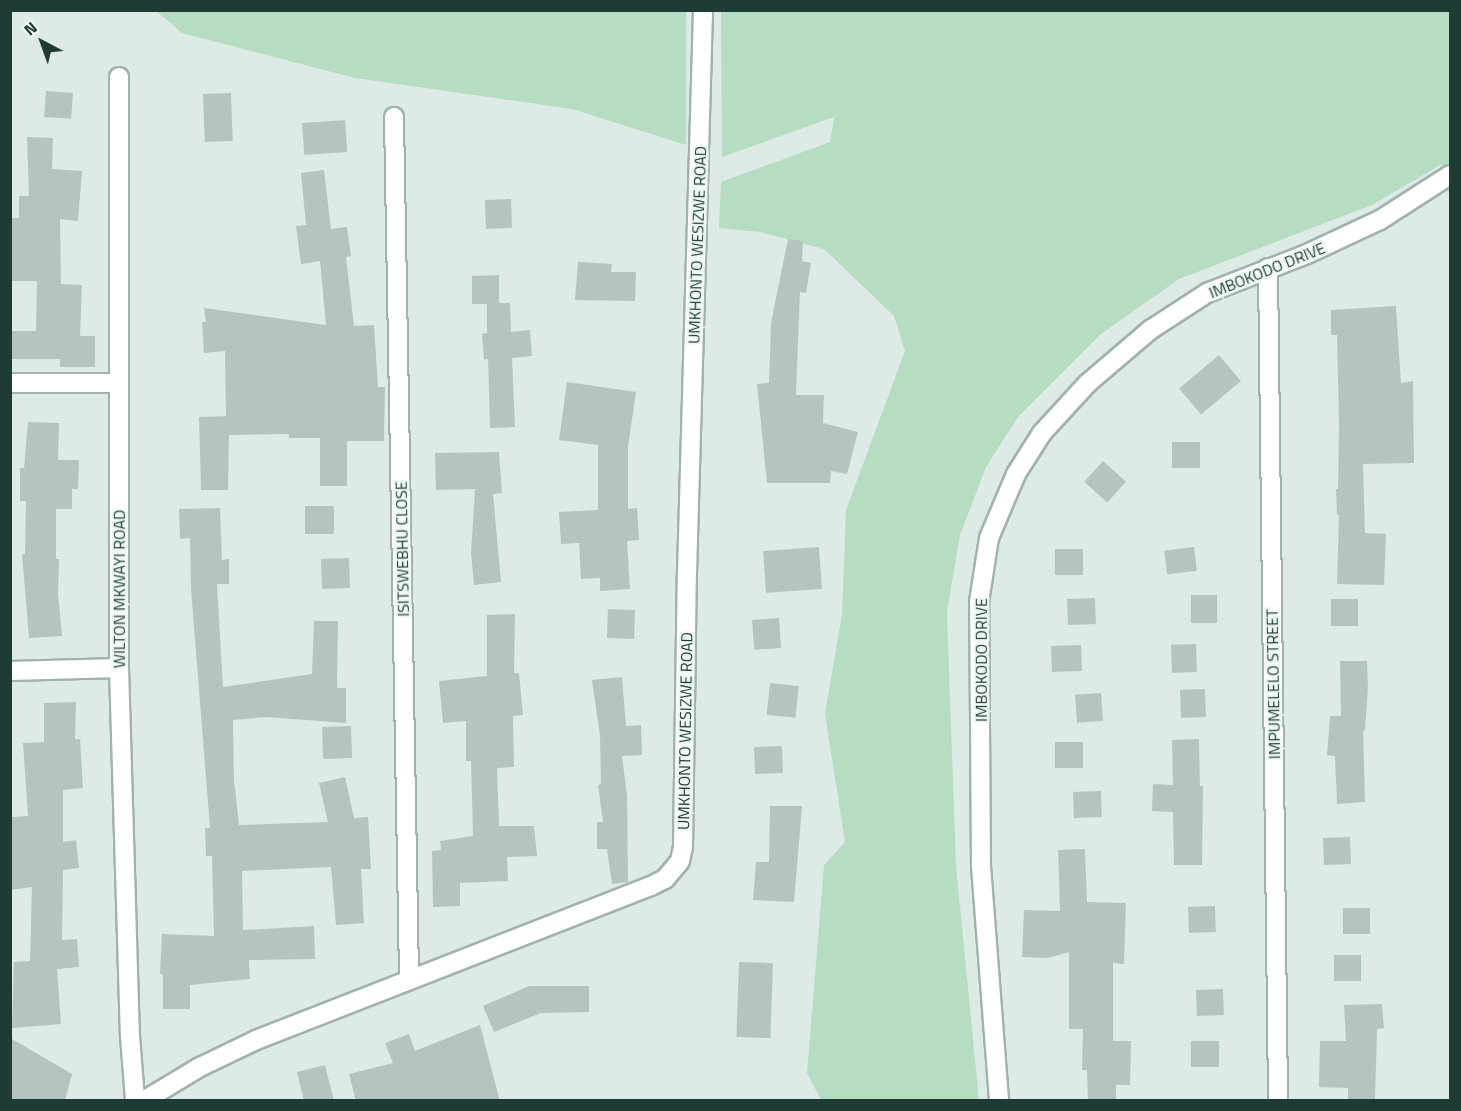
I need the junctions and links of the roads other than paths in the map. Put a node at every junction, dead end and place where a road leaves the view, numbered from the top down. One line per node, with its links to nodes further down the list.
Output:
1 (704, 10): 10 (street, UMKHONTO WESIZWE ROAD)
2 (119, 77): 7 (street, WILTON MKWAYI ROAD)
3 (394, 117): 10 (street, ISITSWEBHU CLOSE)
4 (1450, 175): 5 (street, IMBOKODO DRIVE)
5 (1268, 268): 13 (street, IMBOKODO DRIVE); 14 (street, IMPUMELELO STREET)
6 (10, 383): 7 (street)
7 (118, 383): 8 (street, WILTON MKWAYI ROAD)
8 (118, 668): 9 (street); 11 (street, WILTON MKWAYI ROAD)
9 (10, 671)
10 (409, 980): 12 (street, UMKHONTO WESIZWE ROAD)
11 (135, 1101)
12 (145, 1101)
13 (999, 1101)
14 (1278, 1101)

